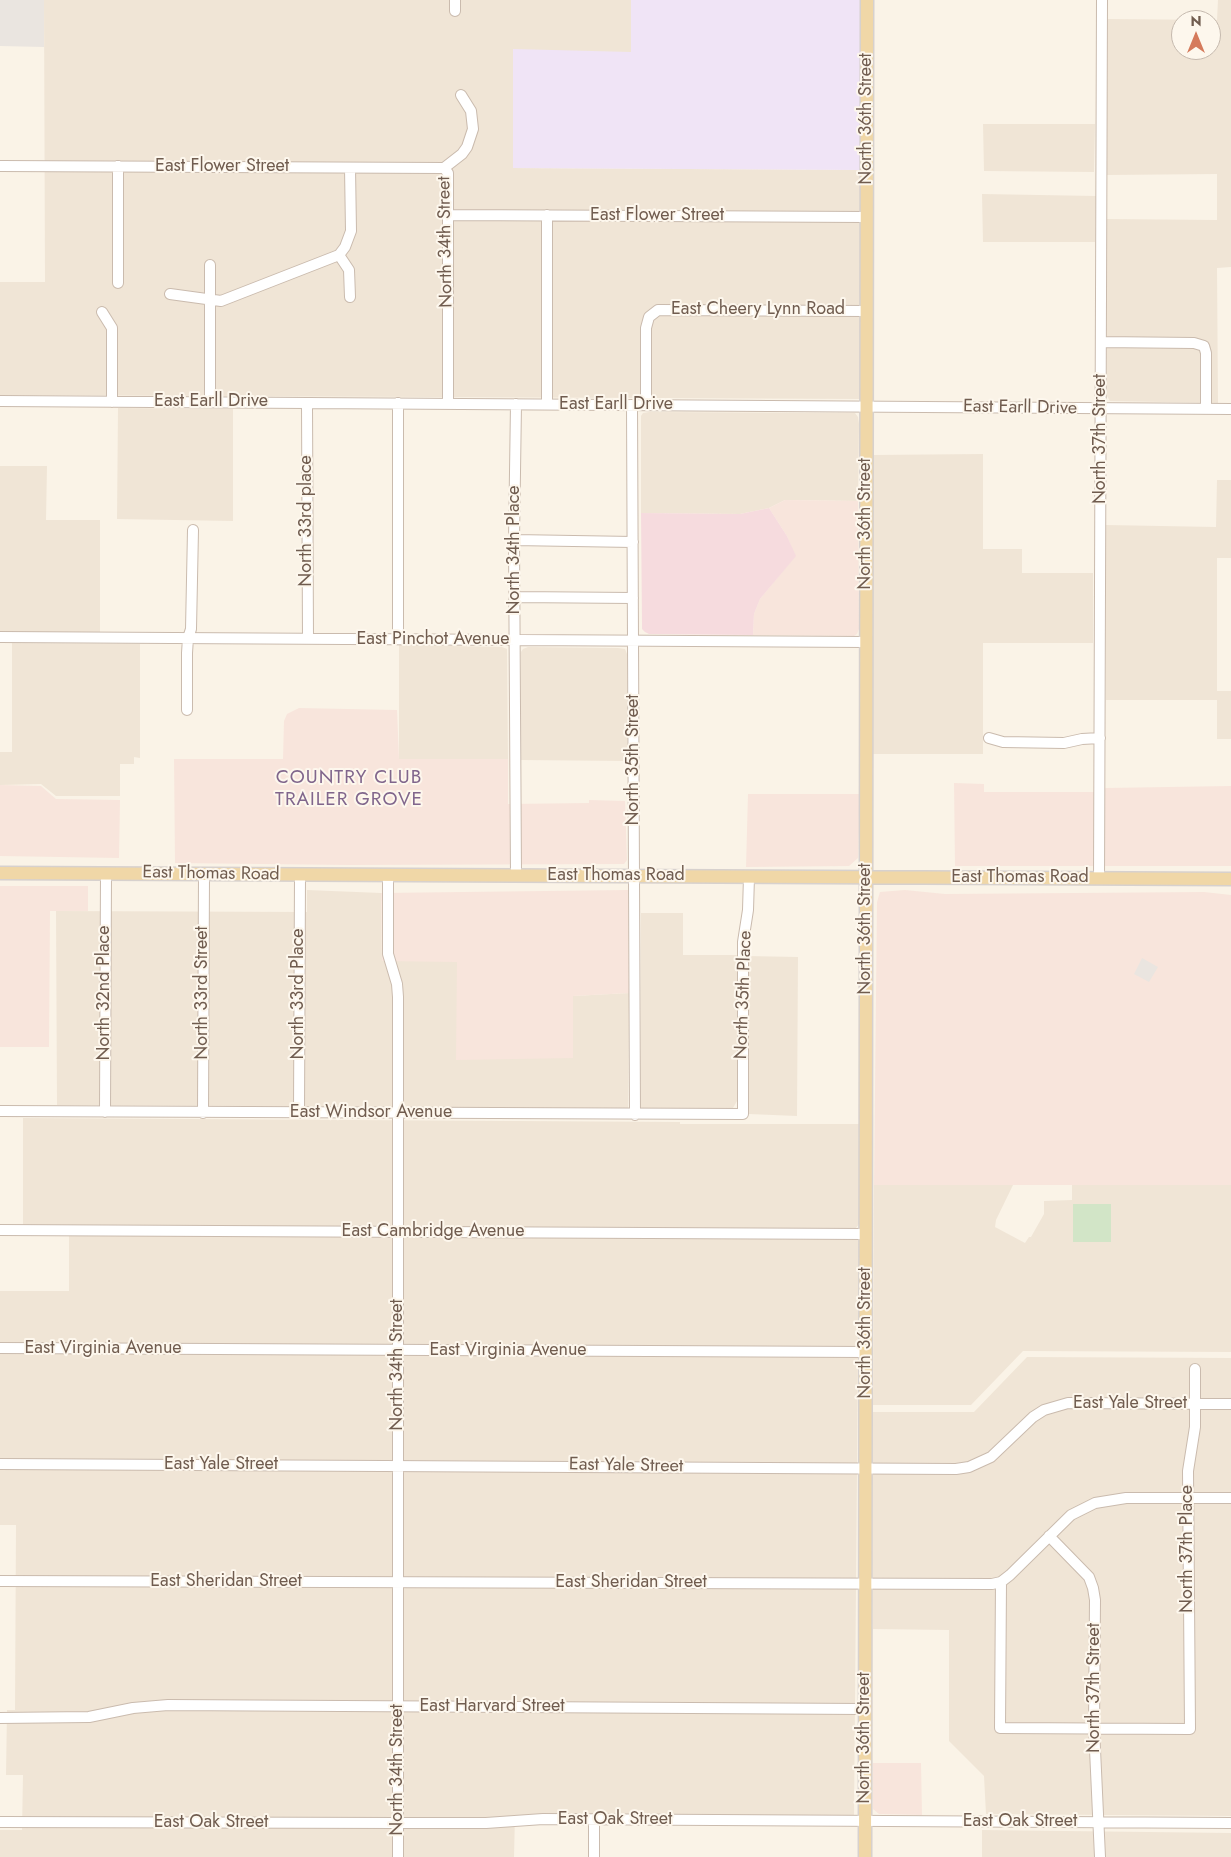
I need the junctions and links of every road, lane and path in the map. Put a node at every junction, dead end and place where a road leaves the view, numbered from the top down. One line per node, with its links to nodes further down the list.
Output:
1 (455, 0): 4 (street)
2 (866, 0): 12 (main road, North 36th Street)
3 (1102, 0): 21 (street, North 37th Street)
4 (455, 11)
5 (461, 95): 9 (street, North 34th Street)
6 (0, 166): 7 (street, East Flower Street)
7 (118, 166): 8 (street, East Flower Street); 15 (street)
8 (350, 168): 9 (street, East Flower Street); 13 (street)
9 (444, 168): 10 (street, North 34th Street)
10 (448, 215): 11 (street, East Flower Street); 27 (street, North 34th Street)
11 (547, 216): 12 (street, East Flower Street); 29 (street)
12 (866, 217): 19 (main road, North 36th Street)
13 (339, 255): 17 (street); 18 (street)
14 (210, 265): 18 (street)
15 (118, 283)
16 (170, 294): 18 (street)
17 (350, 297)
18 (210, 300): 24 (street)
19 (866, 311): 31 (street, East Cheery Lynn Road); 32 (main road, North 36th Street)
20 (102, 312): 23 (street)
21 (1101, 342): 33 (street, North 37th Street); 34 (street)
22 (0, 401): 23 (street, East Earll Drive)
23 (112, 402): 24 (street, East Earll Drive)
24 (210, 402): 25 (street, East Earll Drive)
25 (307, 403): 26 (street, East Earll Drive); 43 (street, North 33rd place)
26 (398, 404): 27 (street, East Earll Drive); 44 (street)
27 (448, 404): 28 (street, East Earll Drive)
28 (516, 404): 29 (street, East Earll Drive); 37 (street, North 34th Place)
29 (547, 404): 30 (street, East Earll Drive)
30 (632, 405): 31 (street, East Earll Drive); 38 (street, North 35th Street)
31 (646, 405): 32 (street, East Earll Drive)
32 (866, 406): 33 (street, East Earll Drive); 47 (main road, North 36th Street)
33 (1101, 409): 34 (street, East Earll Drive); 50 (street, North 37th Street)
34 (1206, 409): 35 (street, East Earll Drive)
35 (1231, 409)
36 (193, 530): 42 (street)
37 (514, 540): 38 (street); 39 (street, North 34th Place)
38 (633, 541): 40 (street, North 35th Street)
39 (515, 597): 40 (street); 45 (street, North 34th Place)
40 (633, 598): 46 (street, North 35th Street)
41 (0, 637): 42 (street, East Pinchot Avenue)
42 (188, 638): 43 (street, East Pinchot Avenue); 48 (street)
43 (308, 639): 44 (street, East Pinchot Avenue)
44 (398, 639): 45 (street, East Pinchot Avenue)
45 (515, 640): 46 (street, East Pinchot Avenue); 56 (street, North 34th Place)
46 (633, 641): 47 (street, East Pinchot Avenue); 57 (street, North 35th Street)
47 (866, 642): 59 (main road, North 36th Street)
48 (187, 710)
49 (989, 738): 50 (street)
50 (1100, 738): 60 (street, North 37th Street)
51 (0, 873): 52 (main road, East Thomas Road)
52 (106, 873): 53 (main road, East Thomas Road); 63 (street, North 32nd Place)
53 (204, 874): 54 (main road, East Thomas Road); 64 (street, North 33rd Street)
54 (300, 875): 55 (main road, East Thomas Road); 65 (street, North 33rd Place)
55 (388, 875): 56 (main road, East Thomas Road); 66 (street, North 34th Street)
56 (516, 876): 57 (main road, East Thomas Road)
57 (634, 876): 58 (main road, East Thomas Road); 68 (street, North 35th Street)
58 (748, 877): 59 (main road, East Thomas Road); 67 (street, North 35th Place)
59 (867, 877): 60 (main road, East Thomas Road); 71 (main road, North 36th Street)
60 (1099, 878): 61 (main road, East Thomas Road)
61 (1231, 879)
62 (0, 1111): 63 (street, East Windsor Avenue)
63 (105, 1112): 64 (street, East Windsor Avenue)
64 (203, 1113): 65 (street, East Windsor Avenue)
65 (299, 1113): 66 (street, East Windsor Avenue)
66 (398, 1114): 68 (street, East Windsor Avenue); 70 (street, North 34th Street)
67 (742, 1114): 68 (street, East Windsor Avenue)
68 (635, 1115)
69 (0, 1230): 70 (street, East Cambridge Avenue)
70 (398, 1232): 71 (street, East Cambridge Avenue); 73 (street, North 34th Street)
71 (866, 1234): 74 (main road, North 36th Street)
72 (0, 1348): 73 (street, East Virginia Avenue)
73 (398, 1350): 74 (street, East Virginia Avenue); 79 (street, North 34th Street)
74 (866, 1352): 80 (main road, North 36th Street)
75 (1195, 1369): 76 (street, North 37th Place)
76 (1195, 1404): 77 (street, East Yale Street); 80 (street, East Yale Street); 81 (street, North 37th Place)
77 (1231, 1404)
78 (0, 1464): 79 (street, East Yale Street)
79 (398, 1466): 80 (street, East Yale Street); 86 (street, North 34th Street)
80 (866, 1468): 87 (main road, North 36th Street)
81 (1188, 1498): 82 (street); 83 (street); 91 (street, North 37th Place)
82 (1231, 1498)
83 (1049, 1536): 85 (street); 91 (street, North 37th Street)
84 (0, 1581): 86 (street, East Sheridan Street)
85 (1001, 1582): 87 (street, East Sheridan Street); 91 (street)
86 (397, 1583): 87 (street, East Sheridan Street); 88 (street, North 34th Street)
87 (866, 1584): 89 (main road, North 36th Street)
88 (398, 1707): 89 (street, East Harvard Street); 90 (street, East Harvard Street); 97 (street, North 34th Street)
89 (865, 1709): 94 (main road, North 36th Street)
90 (0, 1718)
91 (1094, 1728): 95 (street, North 37th Street)
92 (594, 1820): 94 (street, East Oak Street); 97 (street, East Oak Street); 99 (street)
93 (0, 1822): 97 (street, East Oak Street)
94 (865, 1822): 95 (street, East Oak Street); 100 (main road, North 36th Street)
95 (1099, 1823): 96 (street, East Oak Street); 101 (street, North 37th Street)
96 (1231, 1823)
97 (398, 1824): 98 (street, North 34th Street)
98 (398, 1857)
99 (594, 1857)
100 (865, 1857)
101 (1100, 1857)

